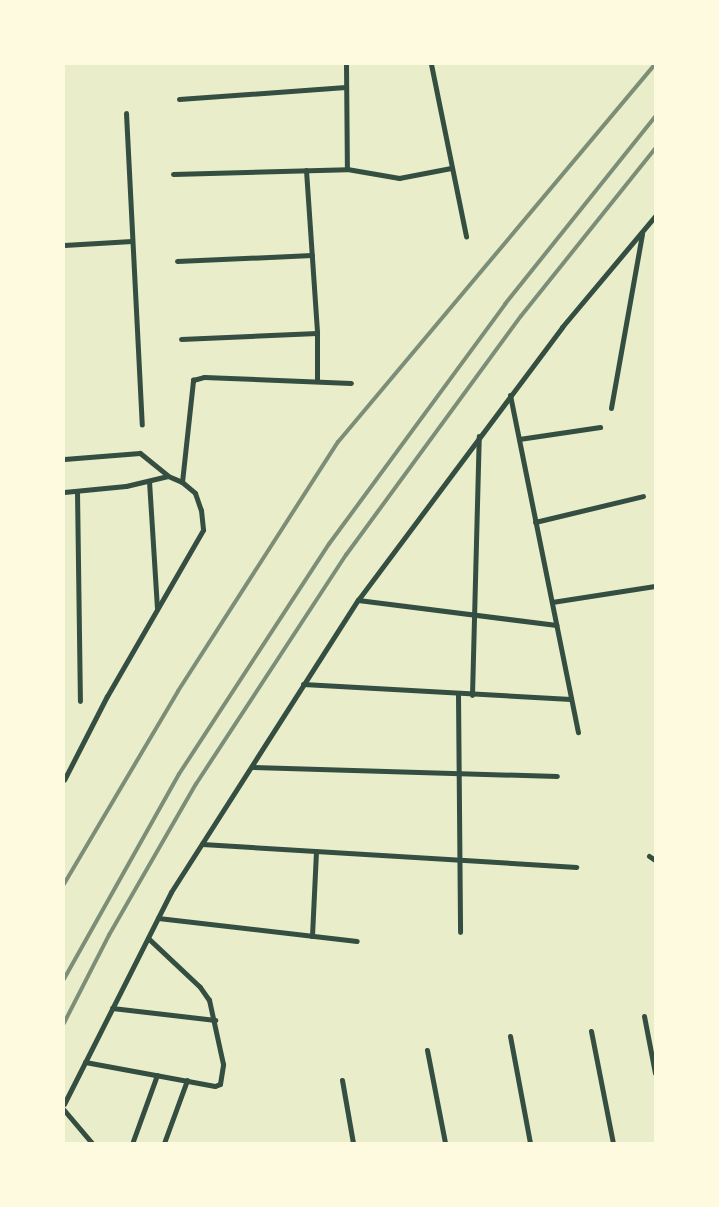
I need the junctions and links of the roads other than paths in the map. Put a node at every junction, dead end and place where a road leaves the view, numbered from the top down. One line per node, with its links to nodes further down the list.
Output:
1 (346, 64): 3 (street)
2 (431, 64): 6 (street)
3 (346, 87): 4 (street); 7 (street)
4 (179, 99)
5 (126, 113): 13 (street)
6 (451, 168): 7 (street); 12 (street)
7 (347, 169): 8 (street)
8 (306, 170): 9 (street); 15 (street)
9 (173, 174)
10 (655, 216): 11 (street)
11 (642, 232): 21 (street); 22 (street)
12 (466, 236)
13 (132, 241): 14 (street); 23 (street)
14 (64, 245)
15 (312, 255): 16 (street); 17 (street)
16 (176, 261)
17 (317, 333): 18 (street); 19 (street)
18 (181, 339)
19 (316, 381): 20 (street); 30 (street)
20 (351, 383)
21 (510, 395): 25 (street); 26 (street)
22 (611, 408)
23 (142, 425)
24 (600, 427): 26 (street)
25 (479, 435): 36 (street); 39 (street)
26 (519, 439): 34 (street)
27 (64, 459): 28 (street)
28 (168, 476): 29 (street); 30 (street)
29 (149, 480): 31 (street); 38 (street)
30 (182, 482): 38 (street)
31 (77, 491): 32 (street); 45 (street)
32 (64, 492)
33 (643, 496): 34 (street)
34 (535, 522): 37 (street)
35 (655, 586): 37 (street)
36 (358, 600): 39 (street); 41 (street)
37 (552, 602): 40 (street)
38 (157, 610): 50 (street)
39 (474, 615): 40 (street); 43 (street)
40 (556, 625): 44 (street)
41 (303, 684): 42 (street); 47 (street)
42 (458, 694): 43 (street); 48 (street)
43 (472, 695): 44 (street)
44 (571, 700): 46 (street)
45 (80, 701)
46 (578, 732)
47 (252, 767): 48 (street); 51 (street)
48 (458, 772): 49 (street); 55 (street)
49 (557, 776)
50 (64, 780)
51 (202, 844): 52 (street); 57 (street)
52 (316, 851): 55 (street); 59 (street)
53 (649, 856): 54 (street)
54 (655, 860)
55 (459, 862): 56 (street); 58 (street)
56 (576, 867)
57 (158, 918): 59 (street); 60 (street)
58 (460, 932)
59 (312, 936): 61 (street)
60 (148, 938): 62 (street); 64 (street)
61 (357, 941)
62 (112, 1008): 64 (street); 68 (street)
63 (644, 1016): 69 (street)
64 (215, 1020): 71 (street)
65 (591, 1031): 81 (street)
66 (510, 1036): 80 (street)
67 (427, 1050): 79 (street)
68 (85, 1062): 70 (street); 73 (street)
69 (655, 1073)
70 (157, 1075): 71 (street); 75 (street)
71 (186, 1080): 77 (street)
72 (342, 1080): 78 (street)
73 (64, 1104)
74 (64, 1110): 76 (street)
75 (133, 1141)
76 (92, 1143)
77 (164, 1143)
78 (353, 1143)
79 (445, 1143)
80 (530, 1143)
81 (613, 1143)

